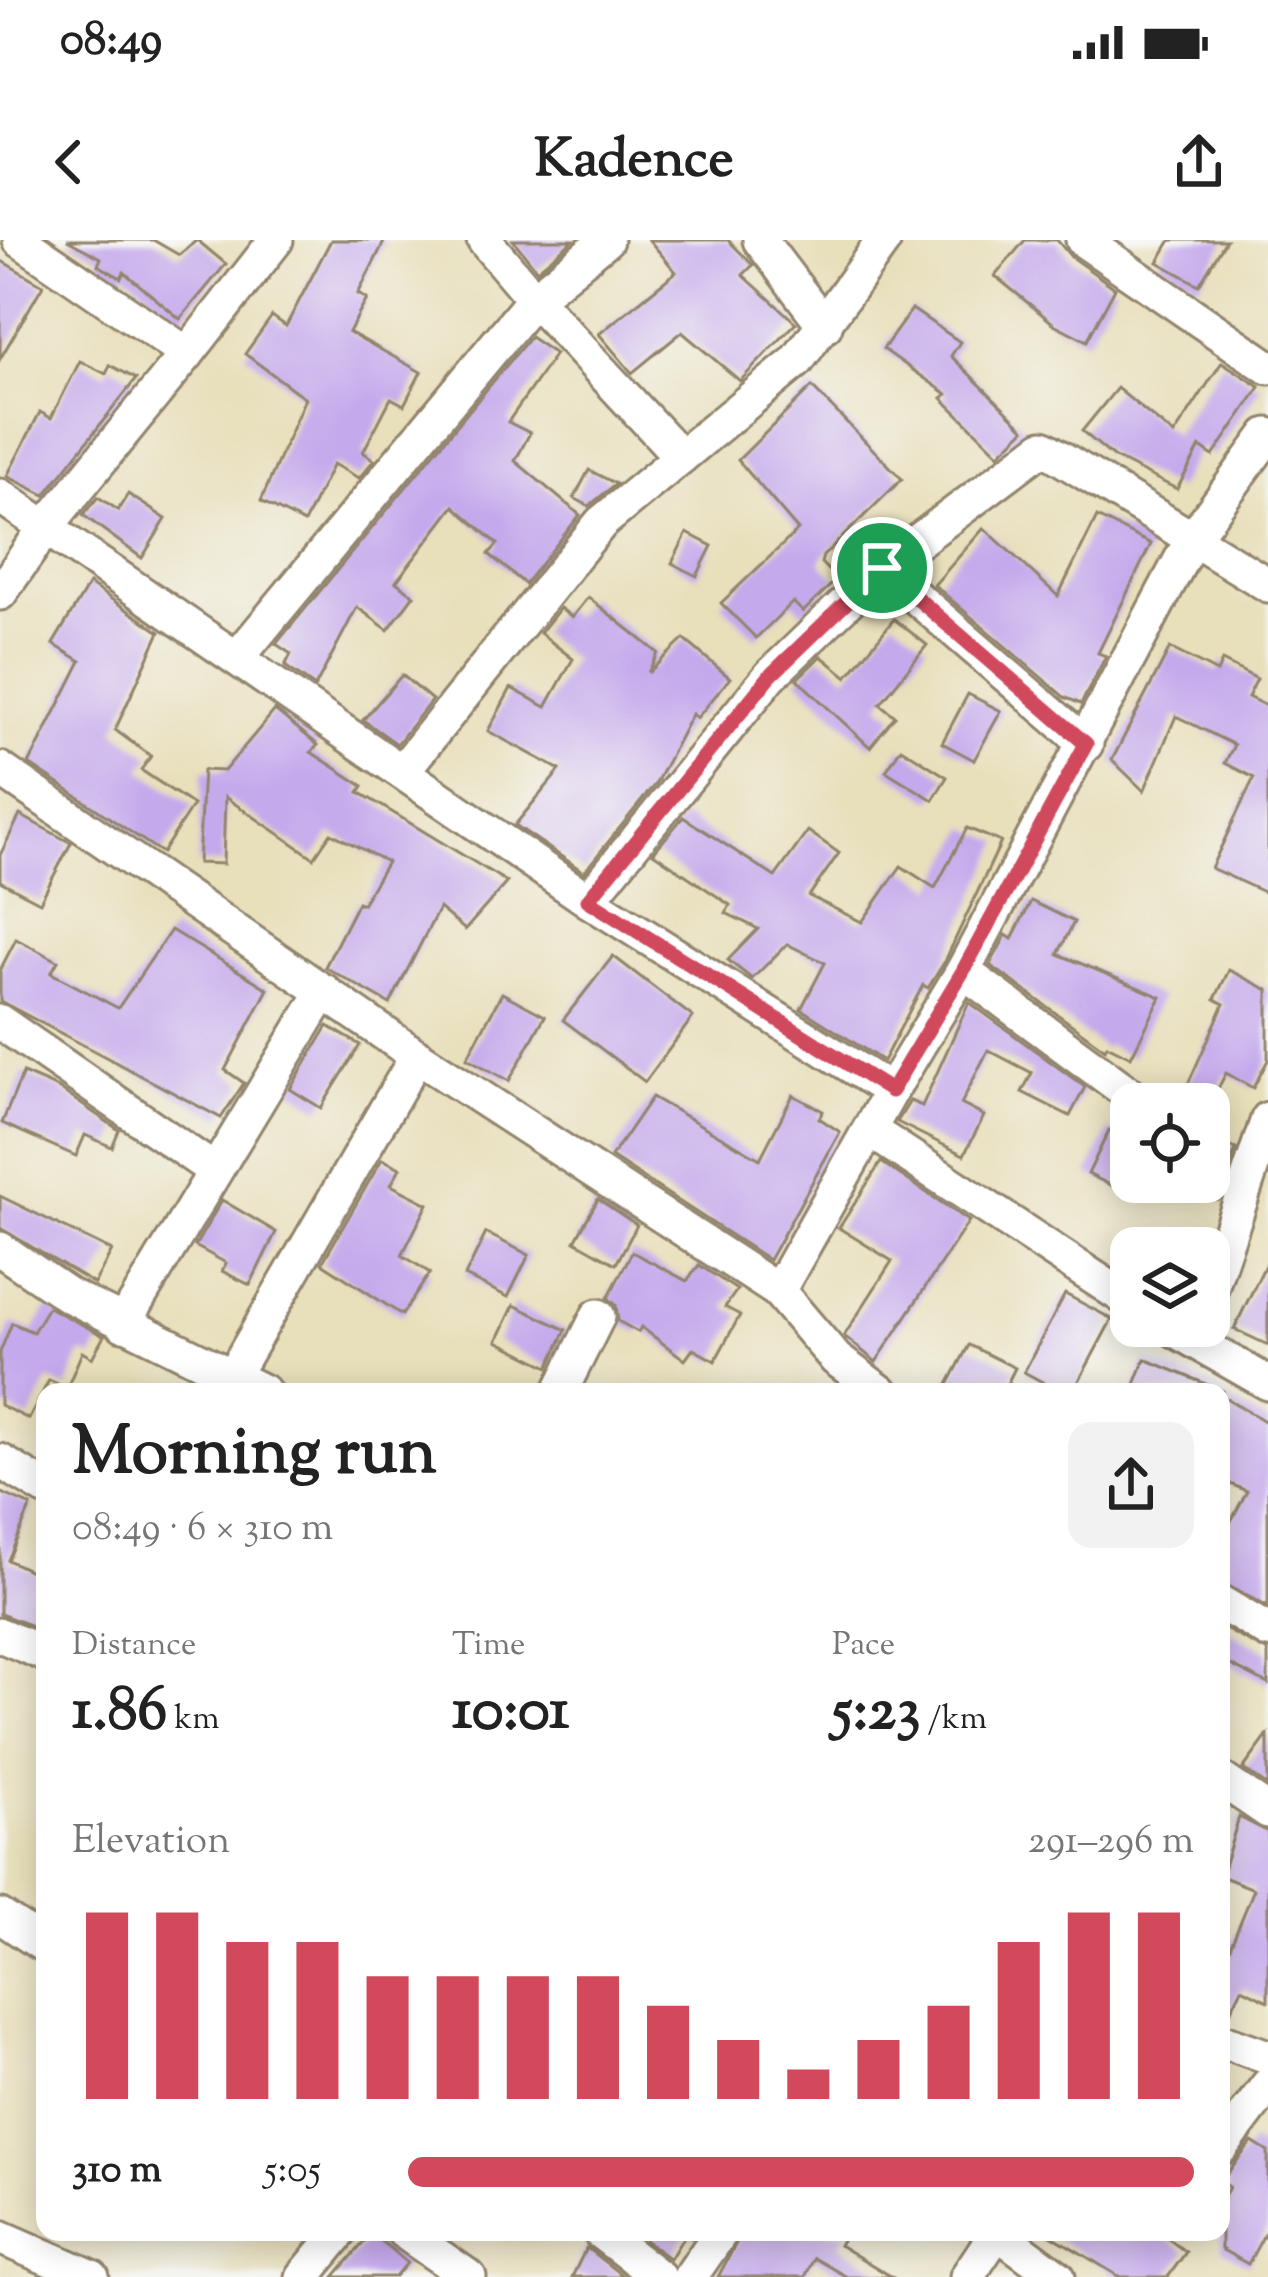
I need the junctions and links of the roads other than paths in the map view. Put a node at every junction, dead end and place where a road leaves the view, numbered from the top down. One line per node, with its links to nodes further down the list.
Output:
1 (20, 240): 10 (street)
2 (276, 240): 10 (street)
3 (484, 240): 8 (street)
4 (606, 240): 8 (street)
5 (760, 240): 9 (street)
6 (884, 240): 9 (street)
7 (1083, 240): 11 (street)
8 (534, 299): 13 (street); 20 (street)
9 (825, 326): 13 (street)
10 (187, 354): 15 (street)
11 (1268, 367)
12 (1268, 435): 16 (street)
13 (681, 457): 23 (street)
14 (0, 496): 15 (street)
15 (46, 527): 19 (street); 20 (street)
16 (1192, 539): 17 (street); 18 (street); 21 (street)
17 (882, 568): 21 (street); 24 (street)
18 (1268, 585)
19 (0, 593)
20 (238, 657): 23 (street)
21 (1086, 744): 25 (street)
22 (0, 769): 26 (street)
23 (404, 769): 24 (street)
24 (588, 900): 30 (street)
25 (963, 971): 29 (street); 30 (street)
26 (324, 992): 28 (street); 33 (street)
27 (0, 1022): 33 (street)
28 (418, 1056): 37 (street); 42 (street)
29 (1115, 1083)
30 (891, 1091): 32 (street)
31 (1268, 1119): 34 (street)
32 (871, 1131): 36 (street); 37 (street)
33 (215, 1171): 39 (street)
34 (1230, 1232)
35 (0, 1249): 39 (street)
36 (1110, 1288)
37 (778, 1291): 44 (street)
38 (598, 1316): 43 (street)
39 (123, 1324): 41 (street)
40 (1211, 1347): 45 (street)
41 (222, 1383)
42 (229, 1383)
43 (564, 1383)
44 (868, 1383)
45 (1268, 1383)
46 (0, 1461): 47 (street)
47 (36, 1483)
48 (1230, 1608): 49 (street)
49 (1268, 1631)
50 (0, 1635): 51 (street)
51 (36, 1650)
52 (1230, 1784): 53 (street)
53 (1268, 1811)
54 (0, 1916): 55 (street)
55 (36, 1940)
56 (1230, 2043): 57 (street)
57 (1268, 2057)
58 (1268, 2085): 59 (street)
59 (1230, 2136)
60 (0, 2237): 67 (street)
61 (333, 2241): 68 (street)
62 (417, 2241): 69 (street)
63 (612, 2241): 70 (street)
64 (715, 2241): 71 (street)
65 (991, 2241): 72 (street)
66 (1009, 2241): 73 (street)
67 (92, 2277)
68 (303, 2277)
69 (469, 2277)
70 (659, 2277)
71 (690, 2277)
72 (967, 2277)
73 (1058, 2277)

